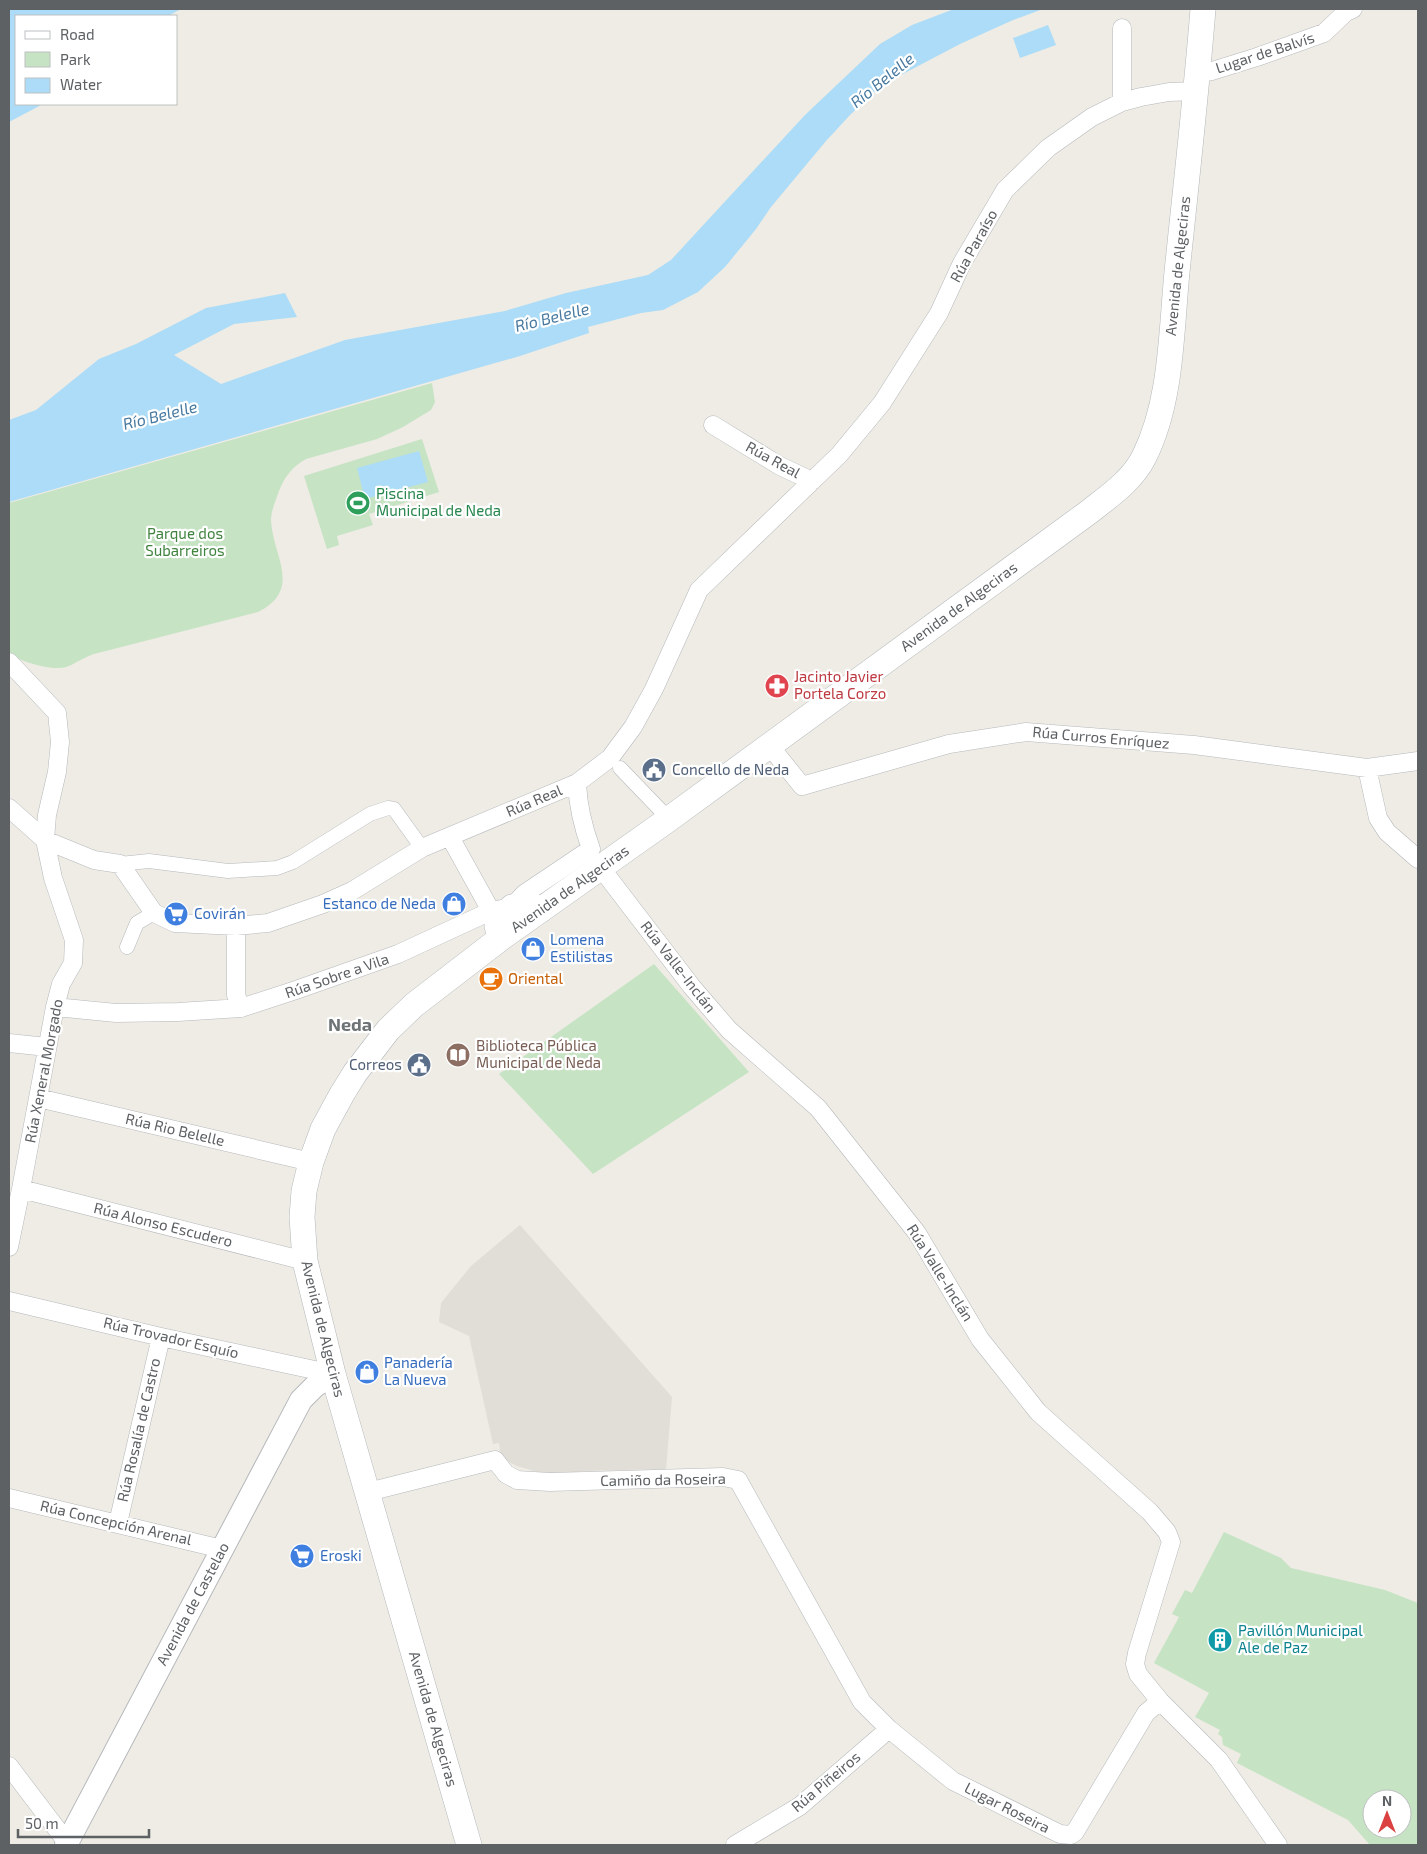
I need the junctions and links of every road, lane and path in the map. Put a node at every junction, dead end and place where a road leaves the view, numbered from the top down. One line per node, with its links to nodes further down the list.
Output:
1 (1202, 9): 4 (main road, Avenida de Algeciras)
2 (1353, 9): 4 (street, Lugar de Balvís)
3 (1122, 28): 5 (street)
4 (1197, 82): 5 (street, Rúa Paraíso); 9 (main road, Avenida de Algeciras)
5 (1122, 102): 7 (street, Rúa Paraíso)
6 (714, 425): 7 (street, Rúa Real)
7 (812, 481): 13 (street, Rúa Real)
8 (9, 662): 17 (street, Rúa Xeneral Morgado)
9 (770, 745): 12 (street, Rúa Curros Enríquez); 15 (main road, Avenida de Algeciras)
10 (1418, 761): 12 (street)
11 (620, 768): 15 (street)
12 (1367, 768): 20 (street)
13 (577, 783): 16 (street, Rúa Real); 19 (street)
14 (9, 808): 17 (street)
15 (670, 818): 19 (main road, Avenida de Algeciras)
16 (450, 837): 18 (street, Rúa Real); 23 (street)
17 (45, 840): 21 (street); 26 (street, Rúa Xeneral Morgado)
18 (422, 848): 21 (street); 24 (street, Rúa Real)
19 (596, 858): 23 (main road, Avenida de Algeciras); 42 (street, Rúa Valle-Inclán)
20 (1418, 859)
21 (120, 864): 22 (street)
22 (154, 913): 24 (street, Rúa Real); 25 (street)
23 (516, 913): 27 (street, Rúa Sobre a Vila); 31 (main road, Avenida de Algeciras)
24 (236, 926): 27 (street)
25 (127, 947)
26 (55, 1007): 27 (street, Rúa Sobre a Vila); 29 (street, Rúa Xeneral Morgado)
27 (241, 1008)
28 (9, 1043): 29 (street)
29 (47, 1047): 30 (street, Rúa Xeneral Morgado)
30 (38, 1098): 31 (street, Rúa Rio Belelle); 32 (street, Rúa Xeneral Morgado)
31 (311, 1162): 34 (main road, Avenida de Algeciras)
32 (21, 1189): 33 (street, Rúa Xeneral Morgado); 34 (street, Rúa Alonso Escudero)
33 (9, 1247)
34 (305, 1261): 37 (main road, Avenida de Algeciras)
35 (9, 1301): 36 (street, Rúa Trovador Esquío)
36 (162, 1337): 37 (street, Rúa Trovador Esquío); 40 (street, Rúa Rosalía de Castro)
37 (333, 1374): 38 (main road, Avenida de Algeciras); 41 (street, Avenida de Castelao)
38 (368, 1492): 43 (street, Camiño da Roseira); 46 (main road, Avenida de Algeciras)
39 (9, 1498): 40 (street, Rúa Concepción Arenal)
40 (118, 1522): 41 (street, Rúa Concepción Arenal)
41 (222, 1549): 45 (street, Avenida de Castelao)
42 (1160, 1701): 43 (street, Lugar Roseira); 48 (street)
43 (889, 1729): 47 (street, Rúa Piñeiros)
44 (9, 1766): 45 (street)
45 (67, 1845)
46 (469, 1845)
47 (735, 1845)
48 (1278, 1845)

